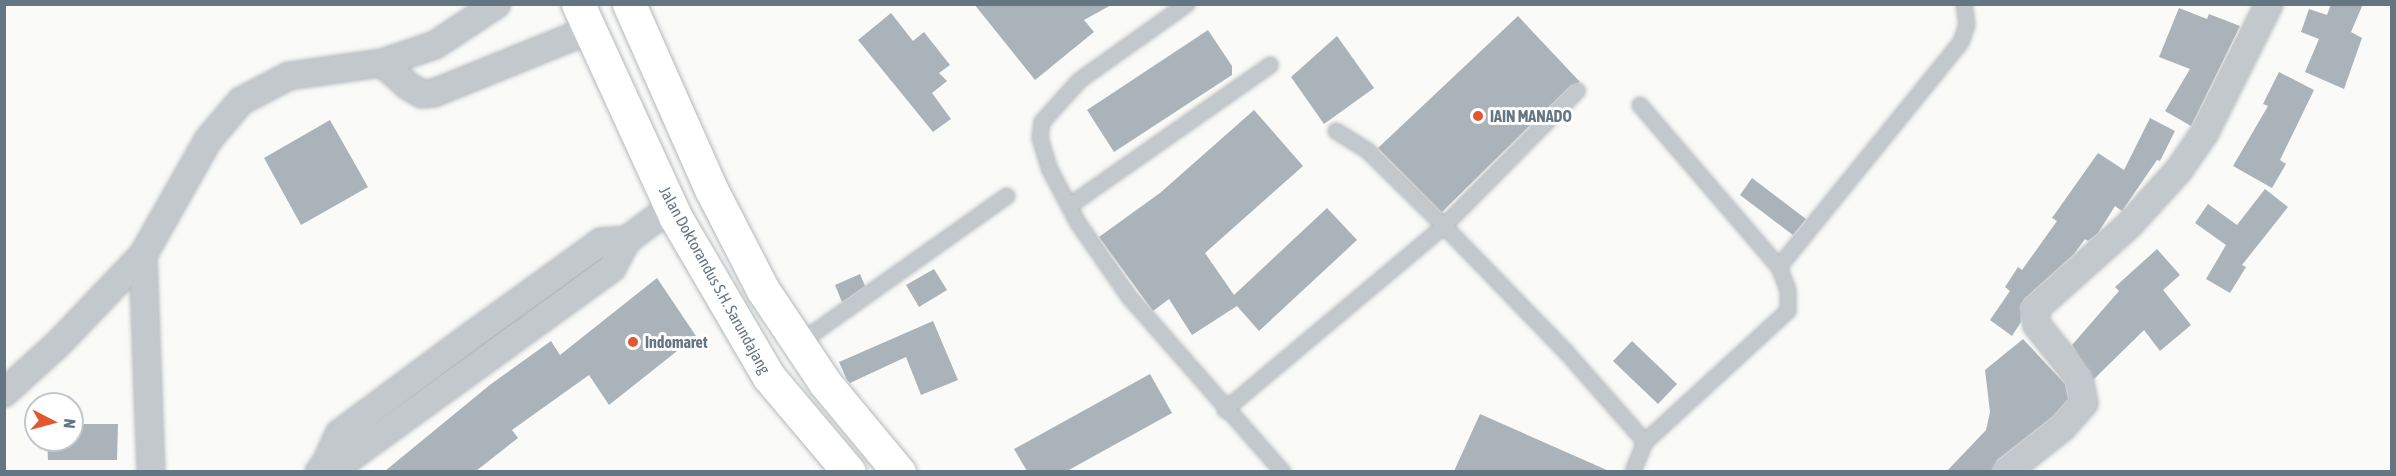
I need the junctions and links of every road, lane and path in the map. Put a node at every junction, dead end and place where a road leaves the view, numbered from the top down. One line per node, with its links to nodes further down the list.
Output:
1 (497, 4): 7 (street)
2 (629, 4): 18 (highway)
3 (1187, 4): 13 (lane)
4 (1964, 4): 17 (lane)
5 (2269, 4): 28 (street)
6 (583, 17): 7 (street); 14 (highway, Jalan Doktorandus S.H. Sarundajang)
7 (382, 63): 16 (street)
8 (1270, 65): 13 (lane)
9 (1577, 91): 15 (lane)
10 (1640, 105): 17 (lane)
11 (1336, 131): 15 (lane)
12 (1007, 196): 18 (lane)
13 (1069, 206): 20 (lane)
14 (671, 207): 22 (street); 24 (highway, Jalan Doktorandus S.H. Sarundajang)
15 (1444, 226): 20 (lane); 21 (lane)
16 (143, 255): 19 (street); 23 (street)
17 (1779, 267): 21 (lane)
18 (798, 344): 25 (highway)
19 (4, 393)
20 (1226, 410): 26 (lane)
21 (1645, 442): 27 (lane)
22 (323, 466)
23 (151, 471)
24 (849, 471)
25 (899, 471)
26 (1283, 471)
27 (1633, 471)
28 (2006, 471)

